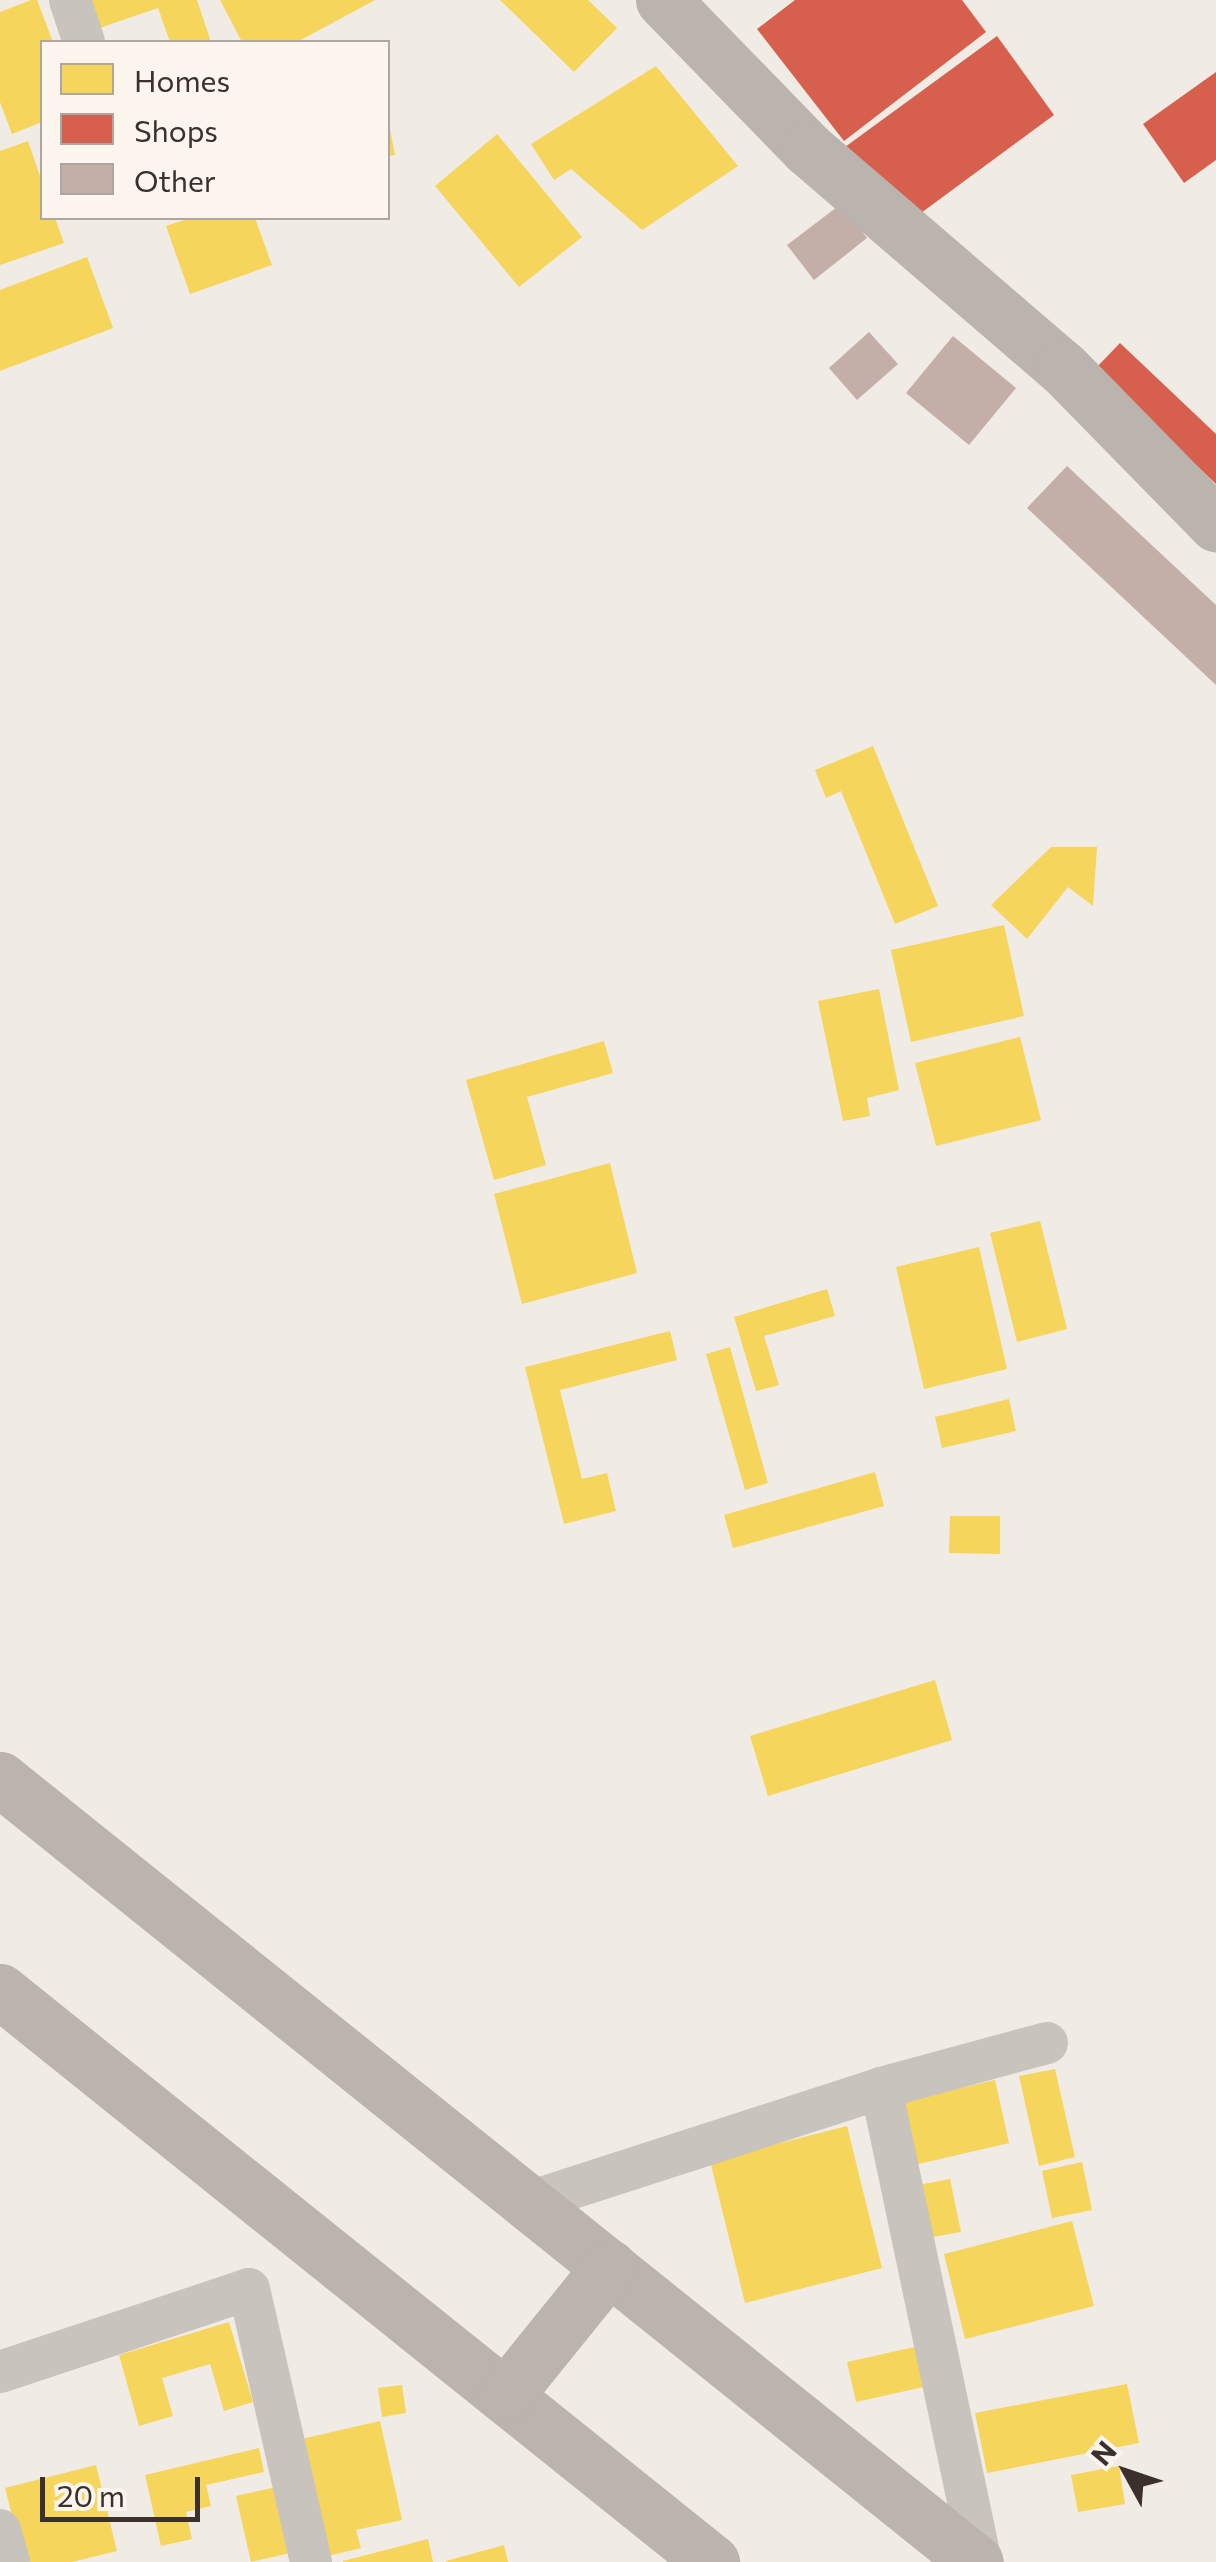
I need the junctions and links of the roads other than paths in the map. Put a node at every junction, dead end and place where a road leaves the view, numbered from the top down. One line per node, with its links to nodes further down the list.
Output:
1 (70, 0): 3 (street)
2 (664, 0): 4 (street)
3 (83, 40)
4 (1216, 524)
5 (0, 1779): 9 (street)
6 (0, 1991): 12 (street)
7 (1047, 2043): 8 (street)
8 (882, 2088): 9 (street); 17 (street)
9 (526, 2203): 10 (street)
10 (609, 2267): 12 (street); 17 (street)
11 (0, 2372): 15 (street)
12 (505, 2396): 16 (street)
13 (0, 2530): 14 (street)
14 (9, 2562)
15 (311, 2562)
16 (712, 2562)
17 (978, 2562)

